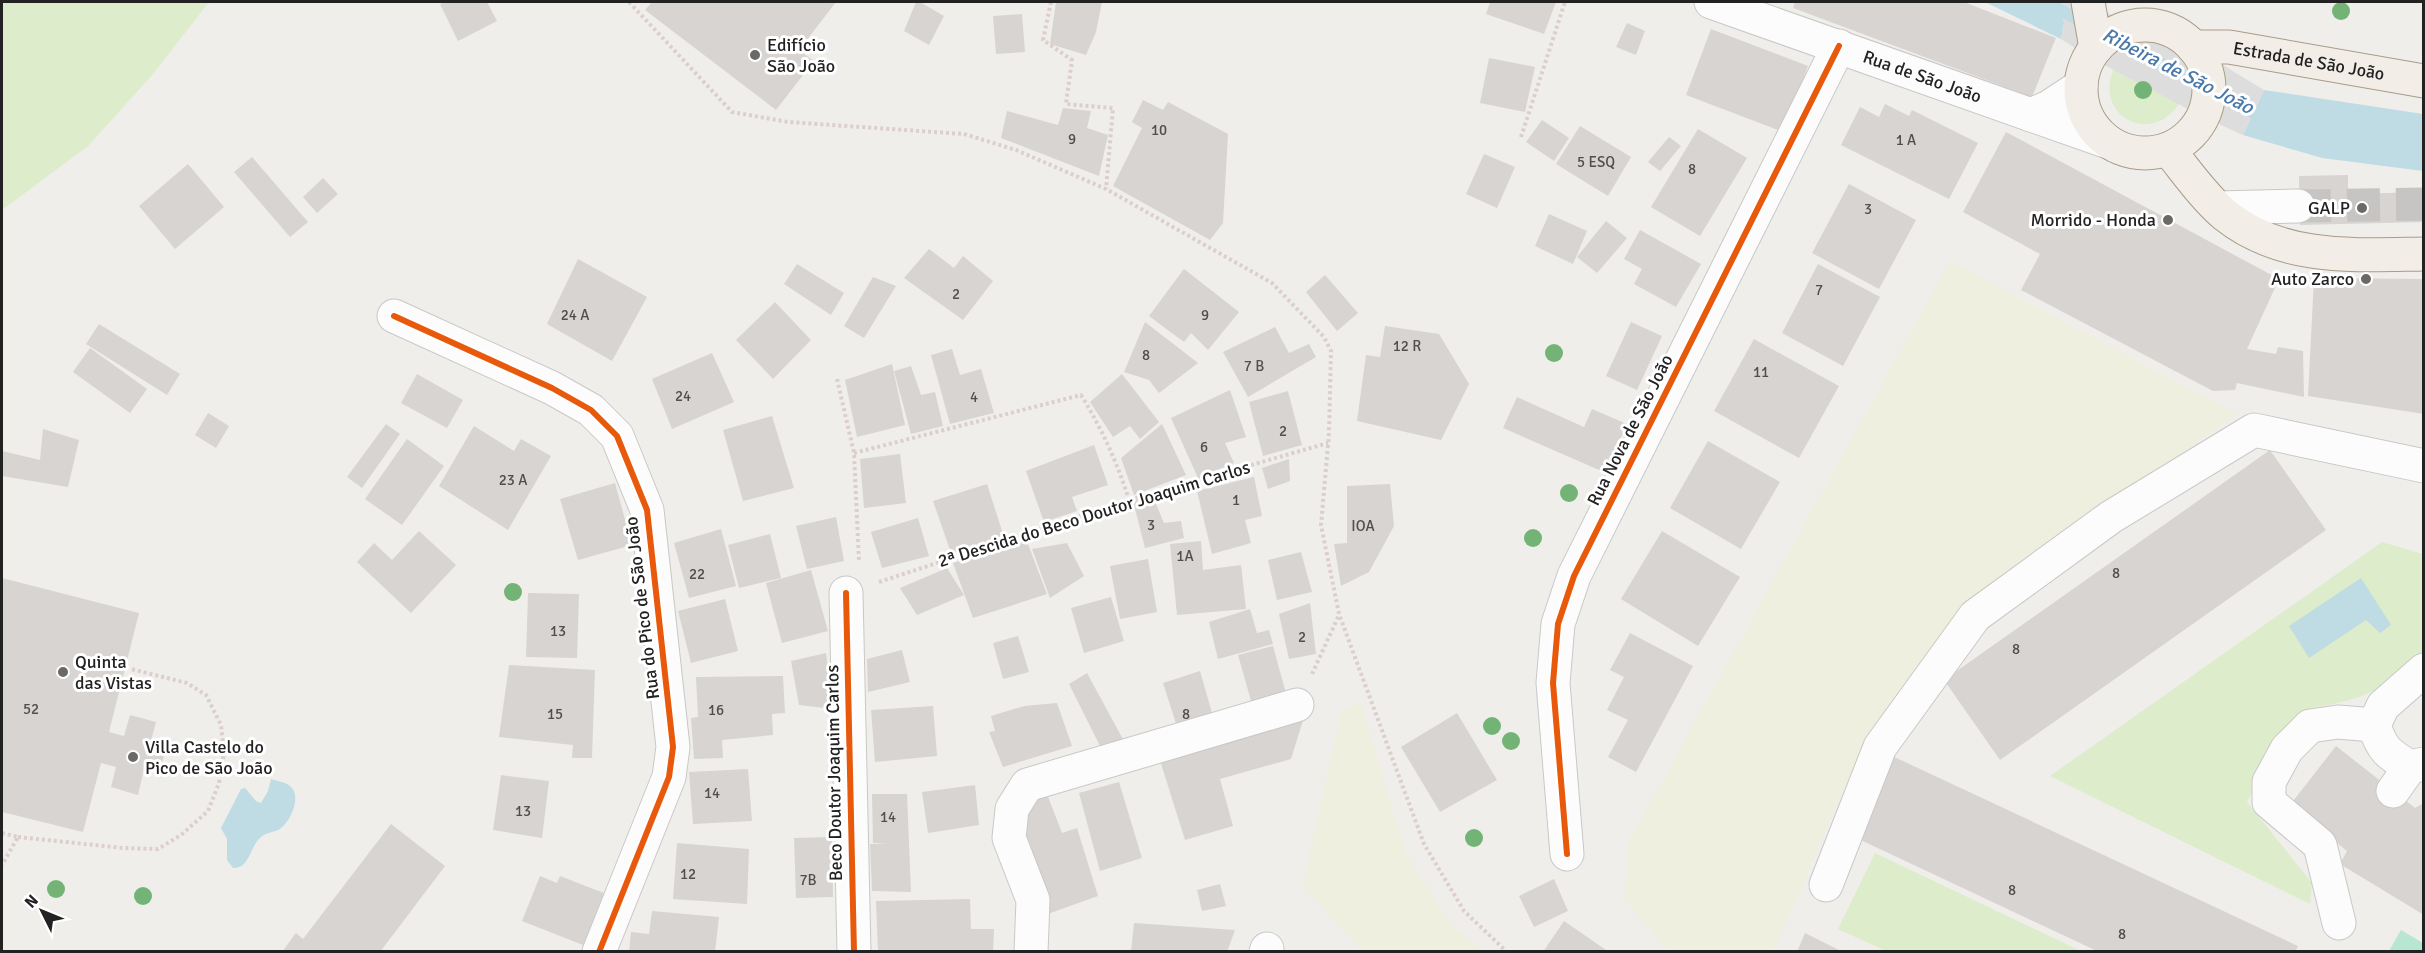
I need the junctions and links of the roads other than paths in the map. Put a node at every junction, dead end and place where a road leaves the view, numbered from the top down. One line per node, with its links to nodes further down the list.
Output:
1 (1712, 2): 4 (street, Rua de São João)
2 (2089, 2): 6 (main road)
3 (2147, 18): 5 (main road); 6 (main road)
4 (1839, 45): 8 (street, Rua de São João); 21 (street, Rua Nova de São João)
5 (2193, 47): 7 (main road, Estrada de São João); 10 (main road)
6 (2088, 64): 8 (street); 9 (main road)
7 (2424, 81)
8 (2031, 115): 9 (street, Rua de São João)
9 (2108, 142): 10 (main road)
10 (2168, 149): 12 (main road)
11 (2298, 206): 12 (street)
12 (2218, 208): 13 (main road)
13 (2424, 254)
14 (394, 316): 24 (street, Rua do Pico de São João)
15 (2424, 465): 22 (street)
16 (854, 590): 25 (street, Beco Doutor Joaquim Carlos)
17 (2424, 670): 19 (street)
18 (1298, 705): 26 (street)
19 (2374, 725): 20 (street); 23 (street)
20 (2409, 774)
21 (1567, 854)
22 (1826, 885)
23 (2339, 923)
24 (599, 951)
25 (854, 951)
26 (1031, 951)

